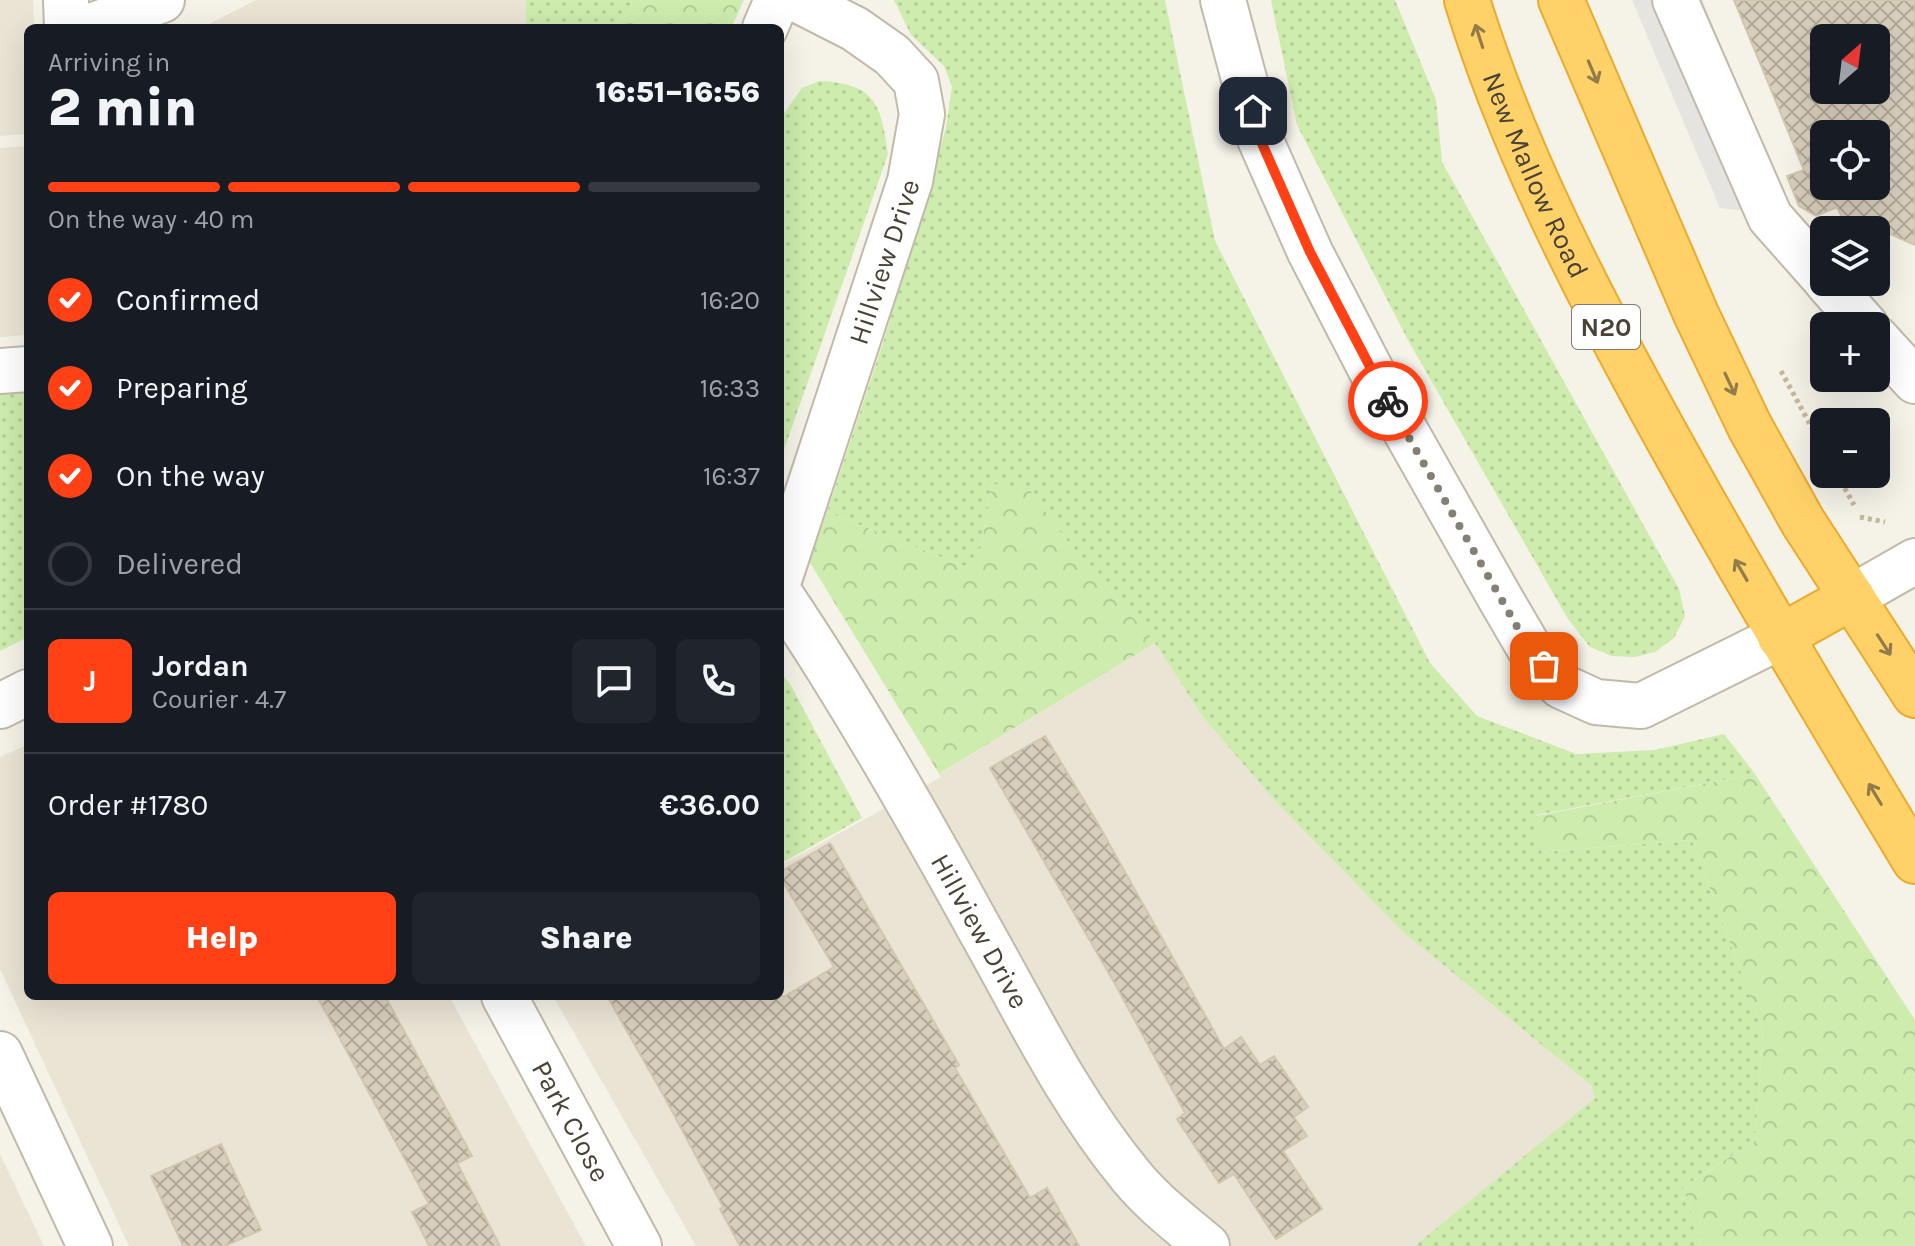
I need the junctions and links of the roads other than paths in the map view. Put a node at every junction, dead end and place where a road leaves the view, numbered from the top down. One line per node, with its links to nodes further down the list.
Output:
1 (66, 0): 9 (street)
2 (162, 0): 10 (street)
3 (777, 0): 11 (street)
4 (798, 0): 20 (street, Hillview Drive)
5 (1223, 0): 23 (street)
6 (1467, 0): 23 (highway, New Mallow Road / N20, one-way to 6)
7 (1561, 0): 21 (highway, one-way to 21)
8 (1675, 0): 12 (street)
9 (67, 24)
10 (97, 24)
11 (767, 24)
12 (1810, 262)
13 (1840, 296): 14 (street)
14 (1854, 312)
15 (1890, 353): 18 (street)
16 (24, 369): 17 (street)
17 (0, 371)
18 (1915, 381)
19 (1915, 561): 21 (street)
20 (784, 565)
21 (1852, 597): 23 (highway); 25 (highway, one-way to 25)
22 (784, 600): 32 (street, Hillview Drive)
23 (1780, 637): 27 (highway, N20, one-way to 23)
24 (24, 694): 26 (street)
25 (1915, 695)
26 (0, 706)
27 (1915, 861)
28 (506, 1000): 31 (street, Park Close)
29 (0, 1054): 30 (street)
30 (90, 1246)
31 (639, 1246)
32 (1207, 1246)

